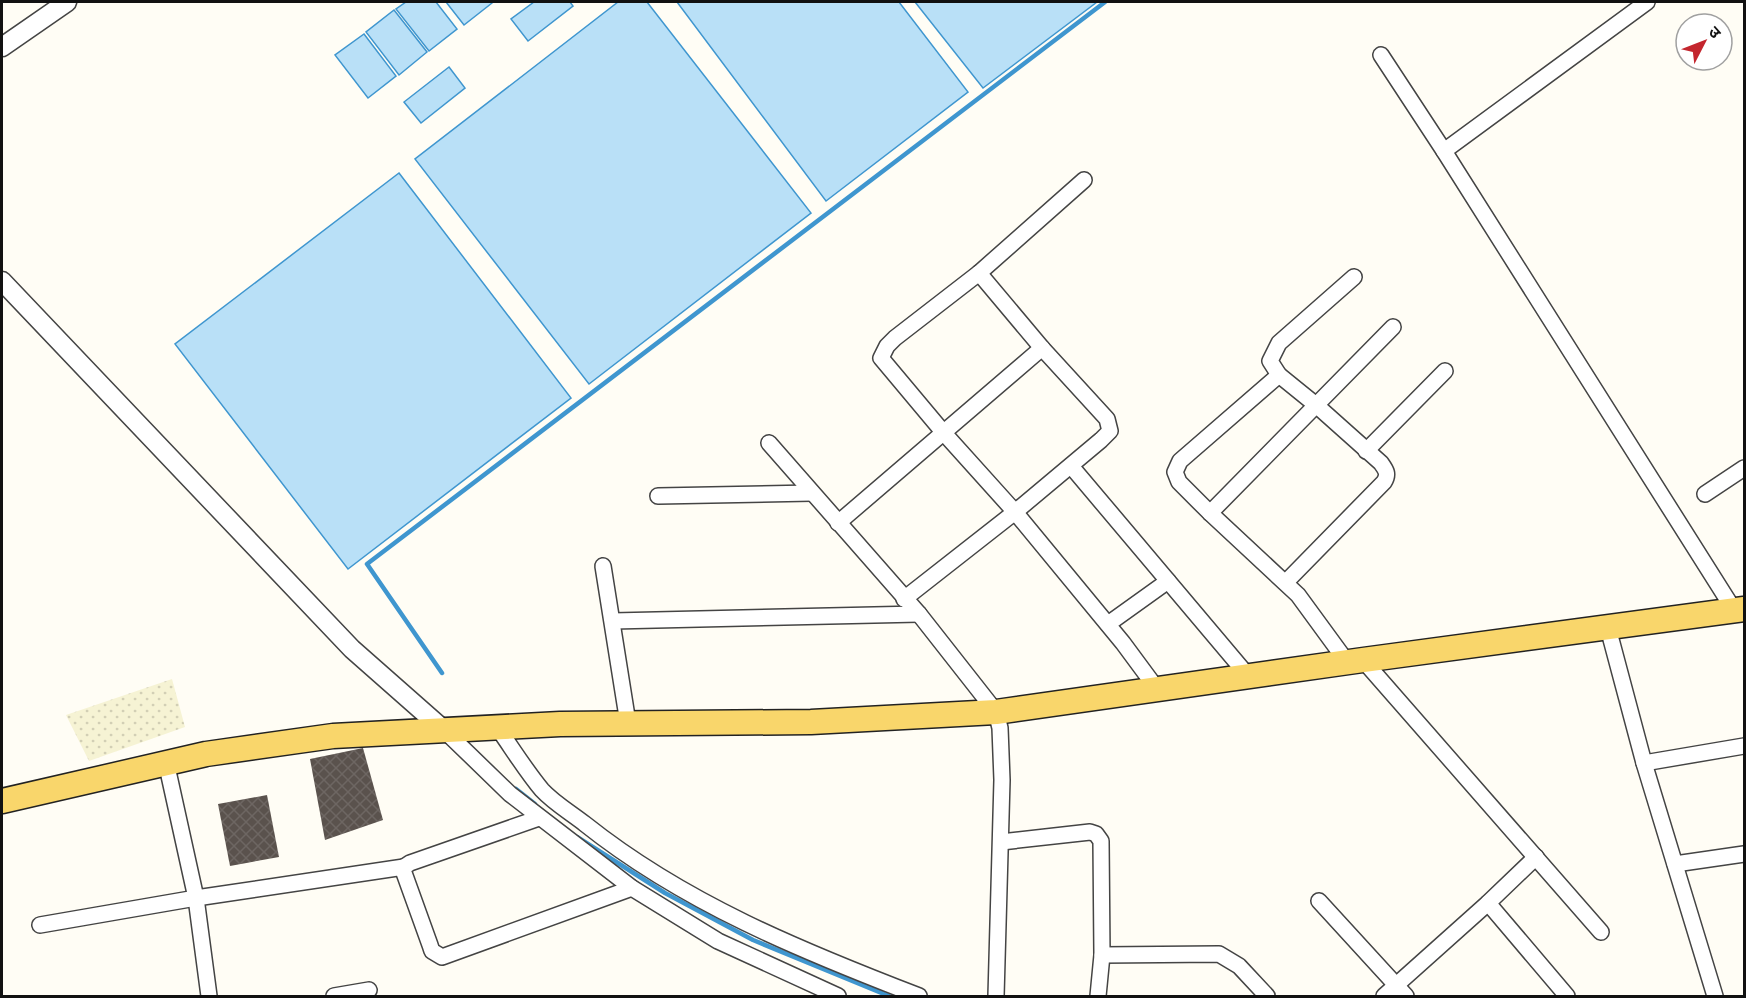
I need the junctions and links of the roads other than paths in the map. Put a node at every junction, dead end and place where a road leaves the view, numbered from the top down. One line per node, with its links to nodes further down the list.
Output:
1 (66, 2): 3 (street)
2 (1647, 2): 5 (street)
3 (2, 47)
4 (1381, 55): 5 (street)
5 (1444, 151): 30 (street)
6 (1084, 180): 7 (street)
7 (979, 273): 11 (street); 15 (street)
8 (1354, 277): 13 (street)
9 (2, 281): 41 (street)
10 (1393, 327): 14 (street)
11 (1042, 348): 15 (street); 18 (street)
12 (1445, 370): 17 (street)
13 (1280, 375): 14 (street); 24 (street)
14 (1316, 405): 17 (street); 24 (street)
15 (943, 432): 23 (street); 25 (street)
16 (769, 443): 20 (street)
17 (1366, 451): 28 (street)
18 (1071, 466): 23 (street); 27 (street)
19 (1744, 468): 21 (street)
20 (812, 493): 22 (street); 25 (street)
21 (1705, 494)
22 (658, 496)
23 (1015, 512): 29 (street); 33 (street)
24 (1210, 513): 28 (street)
25 (838, 523): 29 (street)
26 (603, 566): 32 (street)
27 (1168, 581): 33 (street); 36 (street)
28 (1286, 582): 35 (street)
29 (904, 599): 31 (street)
30 (1739, 609): 34 (main road)
31 (919, 614): 32 (street); 38 (street)
32 (613, 621): 39 (street)
33 (1108, 624): 37 (street)
34 (1608, 627): 35 (main road); 44 (street)
35 (1355, 661): 36 (main road); 49 (street)
36 (1249, 677): 37 (main road)
37 (1157, 689): 38 (main road)
38 (996, 712): 39 (main road); 47 (street)
39 (628, 723): 40 (main road)
40 (497, 727): 41 (main road); 64 (street)
41 (445, 731): 43 (main road); 46 (street)
42 (1744, 746): 44 (street)
43 (166, 762): 45 (main road); 53 (street)
44 (1644, 763): 50 (street)
45 (2, 801)
46 (539, 818): 51 (street); 52 (street)
47 (1001, 842): 58 (street); 65 (street)
48 (1744, 854): 50 (street)
49 (1536, 857): 55 (street); 57 (street)
50 (1675, 864): 70 (street)
51 (404, 867): 52 (street); 53 (street)
52 (633, 888): 63 (street)
53 (196, 898): 56 (street); 61 (street)
54 (1319, 902): 60 (street)
55 (1488, 903): 60 (street); 69 (street)
56 (40, 925)
57 (1601, 932)
58 (1102, 955): 66 (street); 67 (street)
59 (369, 990): 62 (street)
60 (1401, 991): 68 (street)
61 (209, 996)
62 (334, 996)
63 (838, 996)
64 (919, 996)
65 (996, 996)
66 (1098, 996)
67 (1267, 996)
68 (1384, 996)
69 (1567, 996)
70 (1714, 996)

